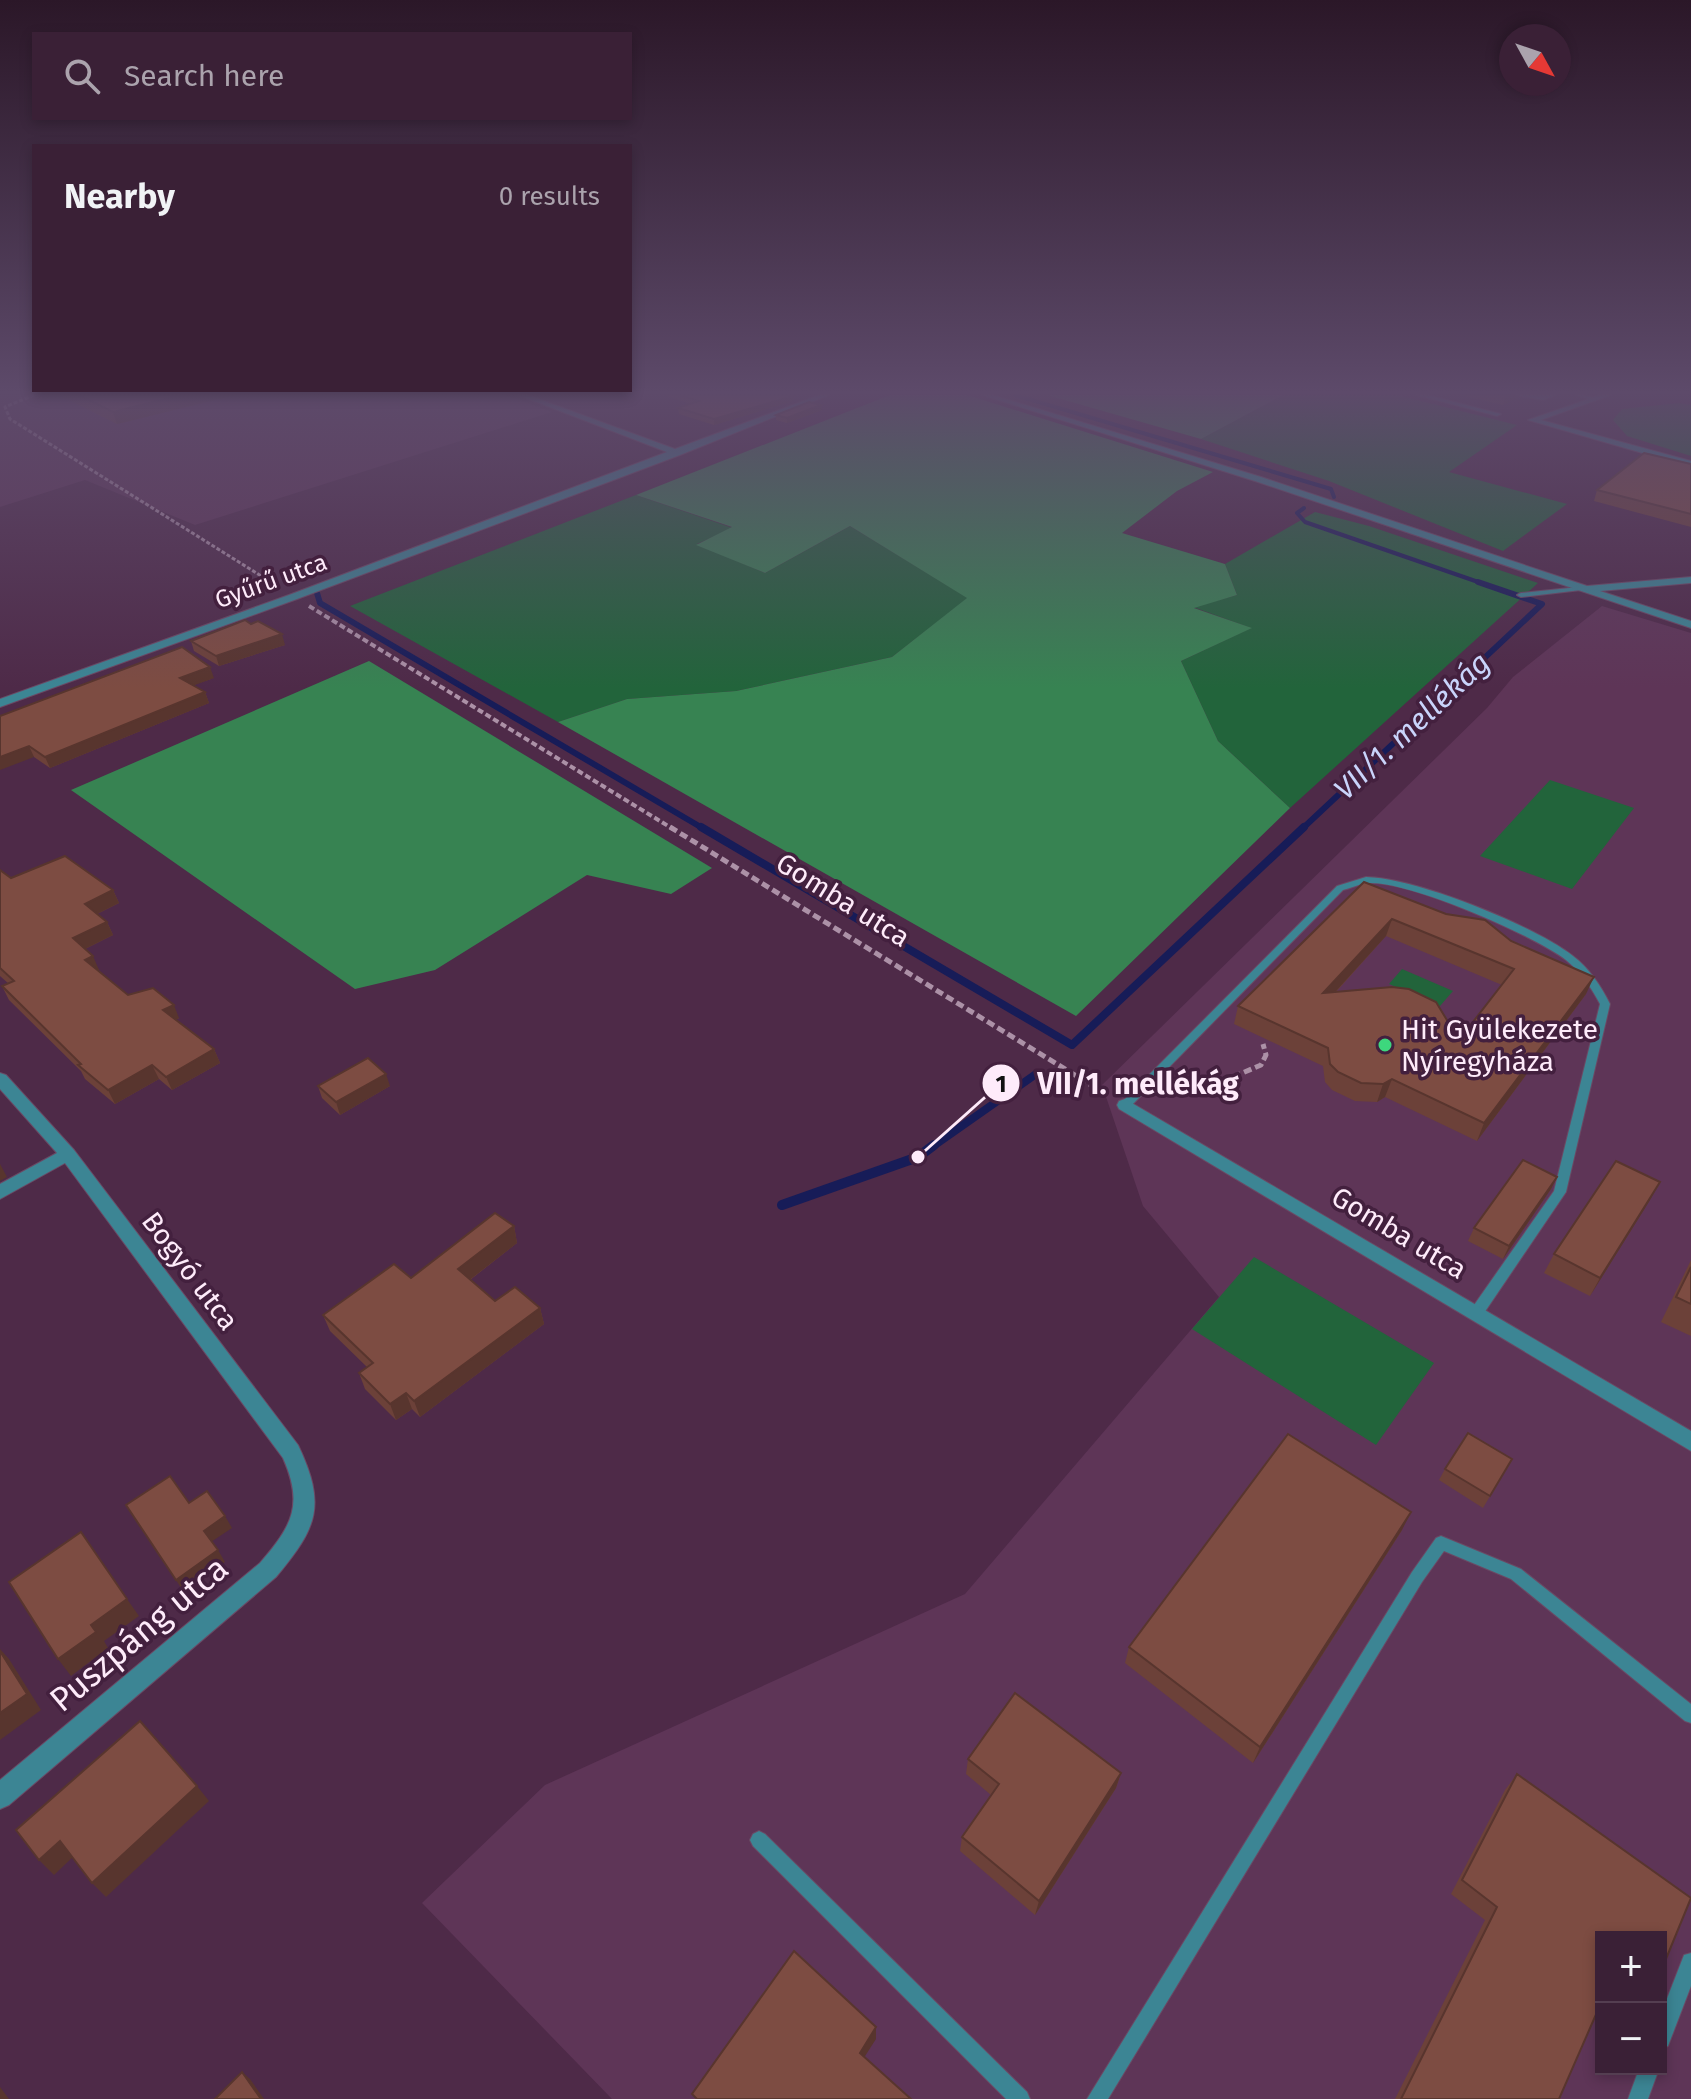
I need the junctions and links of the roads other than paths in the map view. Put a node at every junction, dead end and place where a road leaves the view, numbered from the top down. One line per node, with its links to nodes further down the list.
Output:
1 (570, 493): 7 (street, Gyűrű utca)
2 (1299, 493): 4 (street)
3 (1691, 580): 4 (street)
4 (1579, 589): 5 (lane); 6 (street)
5 (1521, 595)
6 (1691, 625)
7 (0, 703)
8 (0, 1079): 10 (street, Bogyó utca)
9 (1125, 1105): 12 (street, Gomba utca); 12 (lane)
10 (68, 1154): 11 (street); 14 (street, Bogyó utca)
11 (0, 1192)
12 (1477, 1312): 13 (street, Gomba utca)
13 (1691, 1442)
14 (307, 1512): 16 (street, Puszpáng utca)
15 (1691, 1715): 22 (lane)
16 (0, 1796)
17 (759, 1840): 21 (lane)
18 (1691, 1962): 19 (lane)
19 (1667, 2024)
20 (1647, 2075): 23 (lane)
21 (1020, 2099)
22 (1097, 2099)
23 (1638, 2099)

